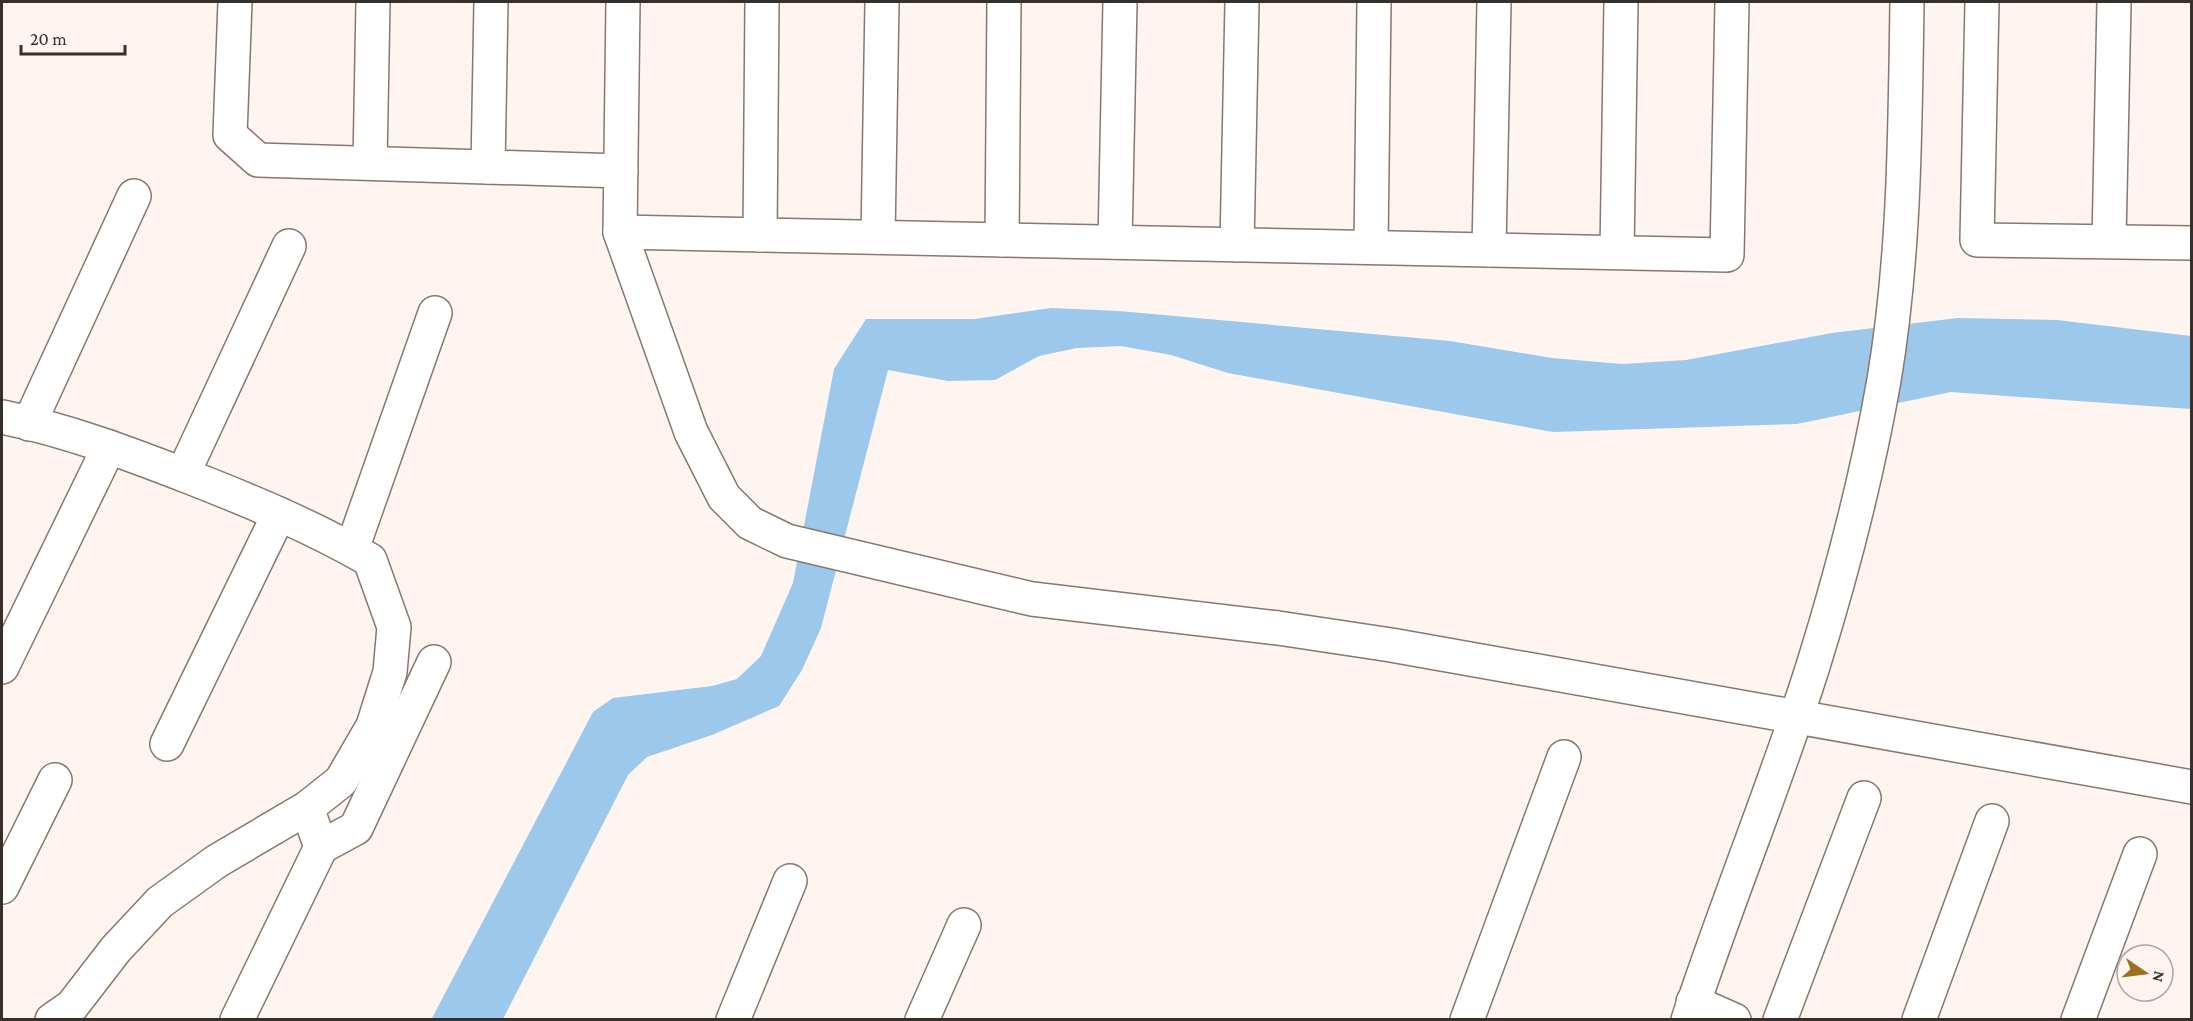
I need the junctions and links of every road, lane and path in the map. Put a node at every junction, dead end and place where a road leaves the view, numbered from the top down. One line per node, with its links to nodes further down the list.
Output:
1 (235, 2): 17 (street)
2 (373, 2): 17 (street)
3 (491, 2): 18 (street)
4 (623, 2): 19 (street)
5 (762, 2): 22 (street)
6 (882, 2): 23 (street)
7 (1004, 2): 24 (street)
8 (1120, 2): 26 (street)
9 (1242, 2): 28 (street)
10 (1374, 2): 30 (street)
11 (1494, 2): 31 (street)
12 (1621, 2): 32 (street)
13 (1732, 2): 32 (street)
14 (1907, 2): 41 (street)
15 (1982, 2): 25 (street)
16 (2114, 2): 25 (street)
17 (370, 164): 18 (street)
18 (488, 167): 19 (street)
19 (621, 171): 21 (street)
20 (134, 196): 34 (street)
21 (620, 232): 22 (street); 41 (street)
22 (760, 235): 23 (street)
23 (878, 237): 24 (street)
24 (1002, 240): 26 (street)
25 (2109, 241): 27 (street)
26 (1115, 242): 28 (street)
27 (2192, 243)
28 (1237, 244): 30 (street)
29 (289, 246): 36 (street)
30 (1371, 248): 31 (street)
31 (1489, 250): 32 (street)
32 (1617, 252)
33 (435, 313): 38 (street)
34 (15, 420): 35 (street)
35 (109, 447): 36 (street); 40 (street)
36 (183, 474): 37 (street)
37 (279, 514): 38 (street); 42 (street)
38 (352, 549): 47 (street)
39 (434, 662): 49 (street)
40 (2, 668)
41 (1795, 718): 45 (street); 54 (street)
42 (167, 744)
43 (1564, 757): 59 (street)
44 (55, 780): 52 (street)
45 (2192, 787)
46 (1864, 798): 61 (street)
47 (307, 808): 49 (street); 55 (street)
48 (1992, 821): 62 (street)
49 (321, 847): 56 (street)
50 (2140, 854): 63 (street)
51 (790, 881): 57 (street)
52 (2, 887)
53 (964, 925): 58 (street)
54 (1690, 1011): 60 (street)
55 (52, 1020)
56 (237, 1020)
57 (733, 1020)
58 (922, 1020)
59 (1467, 1020)
60 (1734, 1020)
61 (1780, 1020)
62 (1919, 1020)
63 (2078, 1020)

